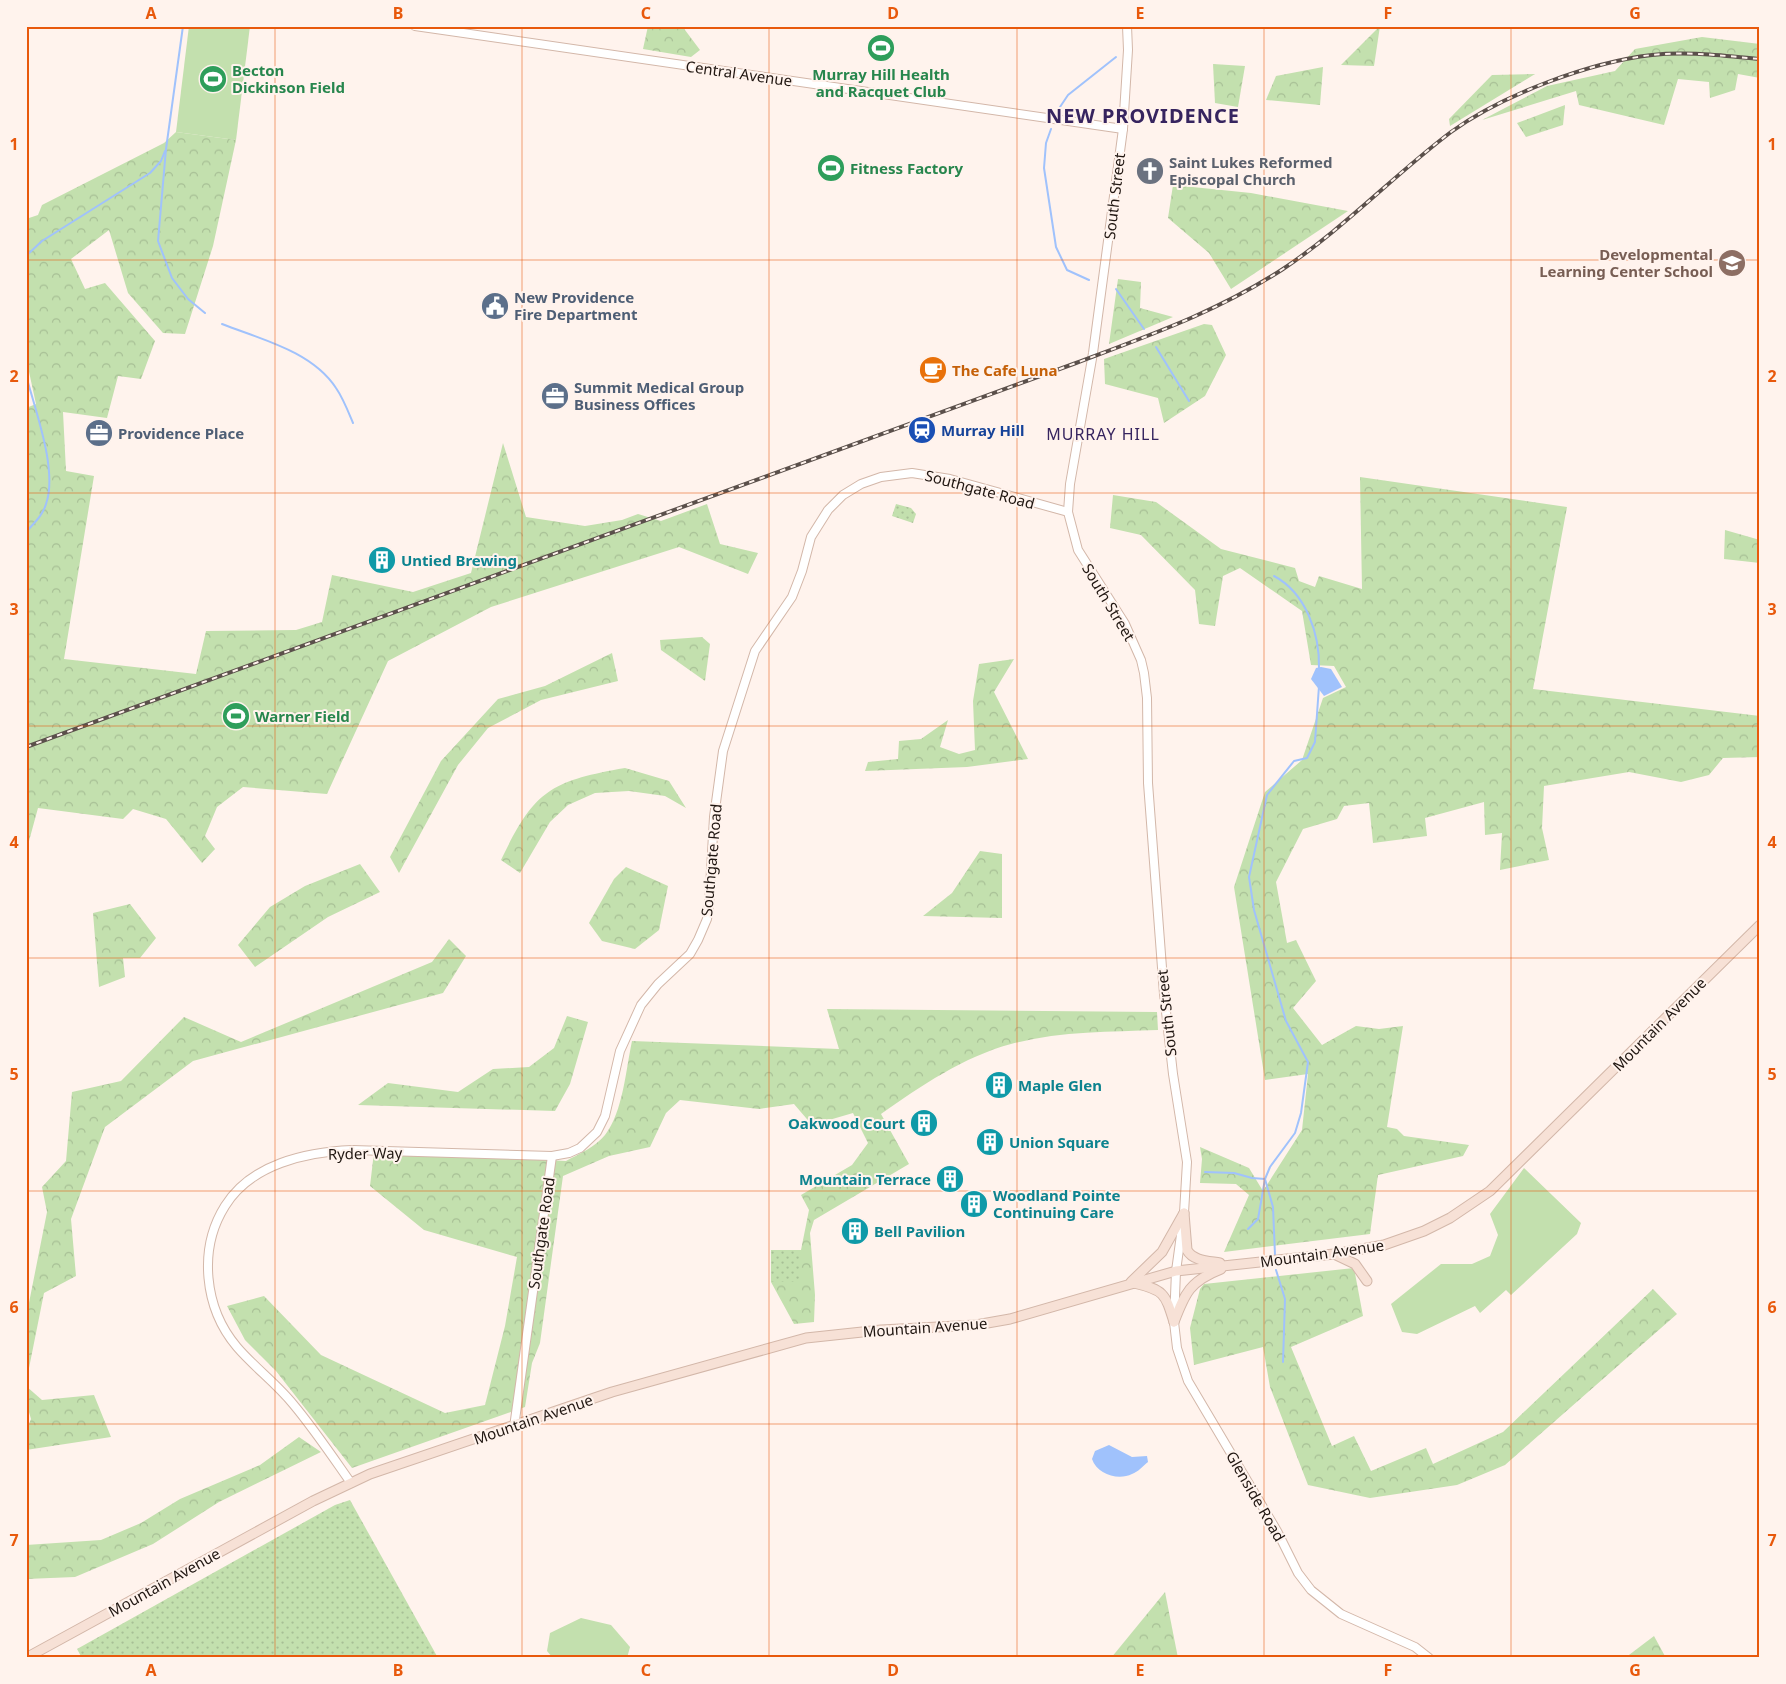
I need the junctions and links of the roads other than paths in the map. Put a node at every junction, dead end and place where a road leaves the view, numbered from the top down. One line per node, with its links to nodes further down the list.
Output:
1 (415, 26): 3 (street, Central Avenue)
2 (1127, 26): 3 (street, South Street)
3 (1123, 129): 4 (street, South Street)
4 (1068, 512): 6 (street, Southgate Road); 7 (street, South Street)
5 (1760, 925): 8 (main road, Mountain Avenue)
6 (552, 1156): 14 (street, Southgate Road); 15 (street, Ryder Way)
7 (1184, 1213): 9 (main road); 10 (street, South Street); 12 (main road)
8 (1334, 1254): 9 (main road, Mountain Avenue); 11 (main road)
9 (1232, 1265): 10 (main road, Mountain Avenue); 13 (main road)
10 (1176, 1271): 12 (main road, Mountain Avenue); 13 (street, Glenside Road)
11 (1367, 1281)
12 (1131, 1282): 13 (main road); 14 (main road, Mountain Avenue)
13 (1174, 1322): 17 (street, Glenside Road)
14 (514, 1427): 15 (main road, Mountain Avenue)
15 (351, 1483): 16 (main road, Mountain Avenue)
16 (26, 1658)
17 (1429, 1658)

